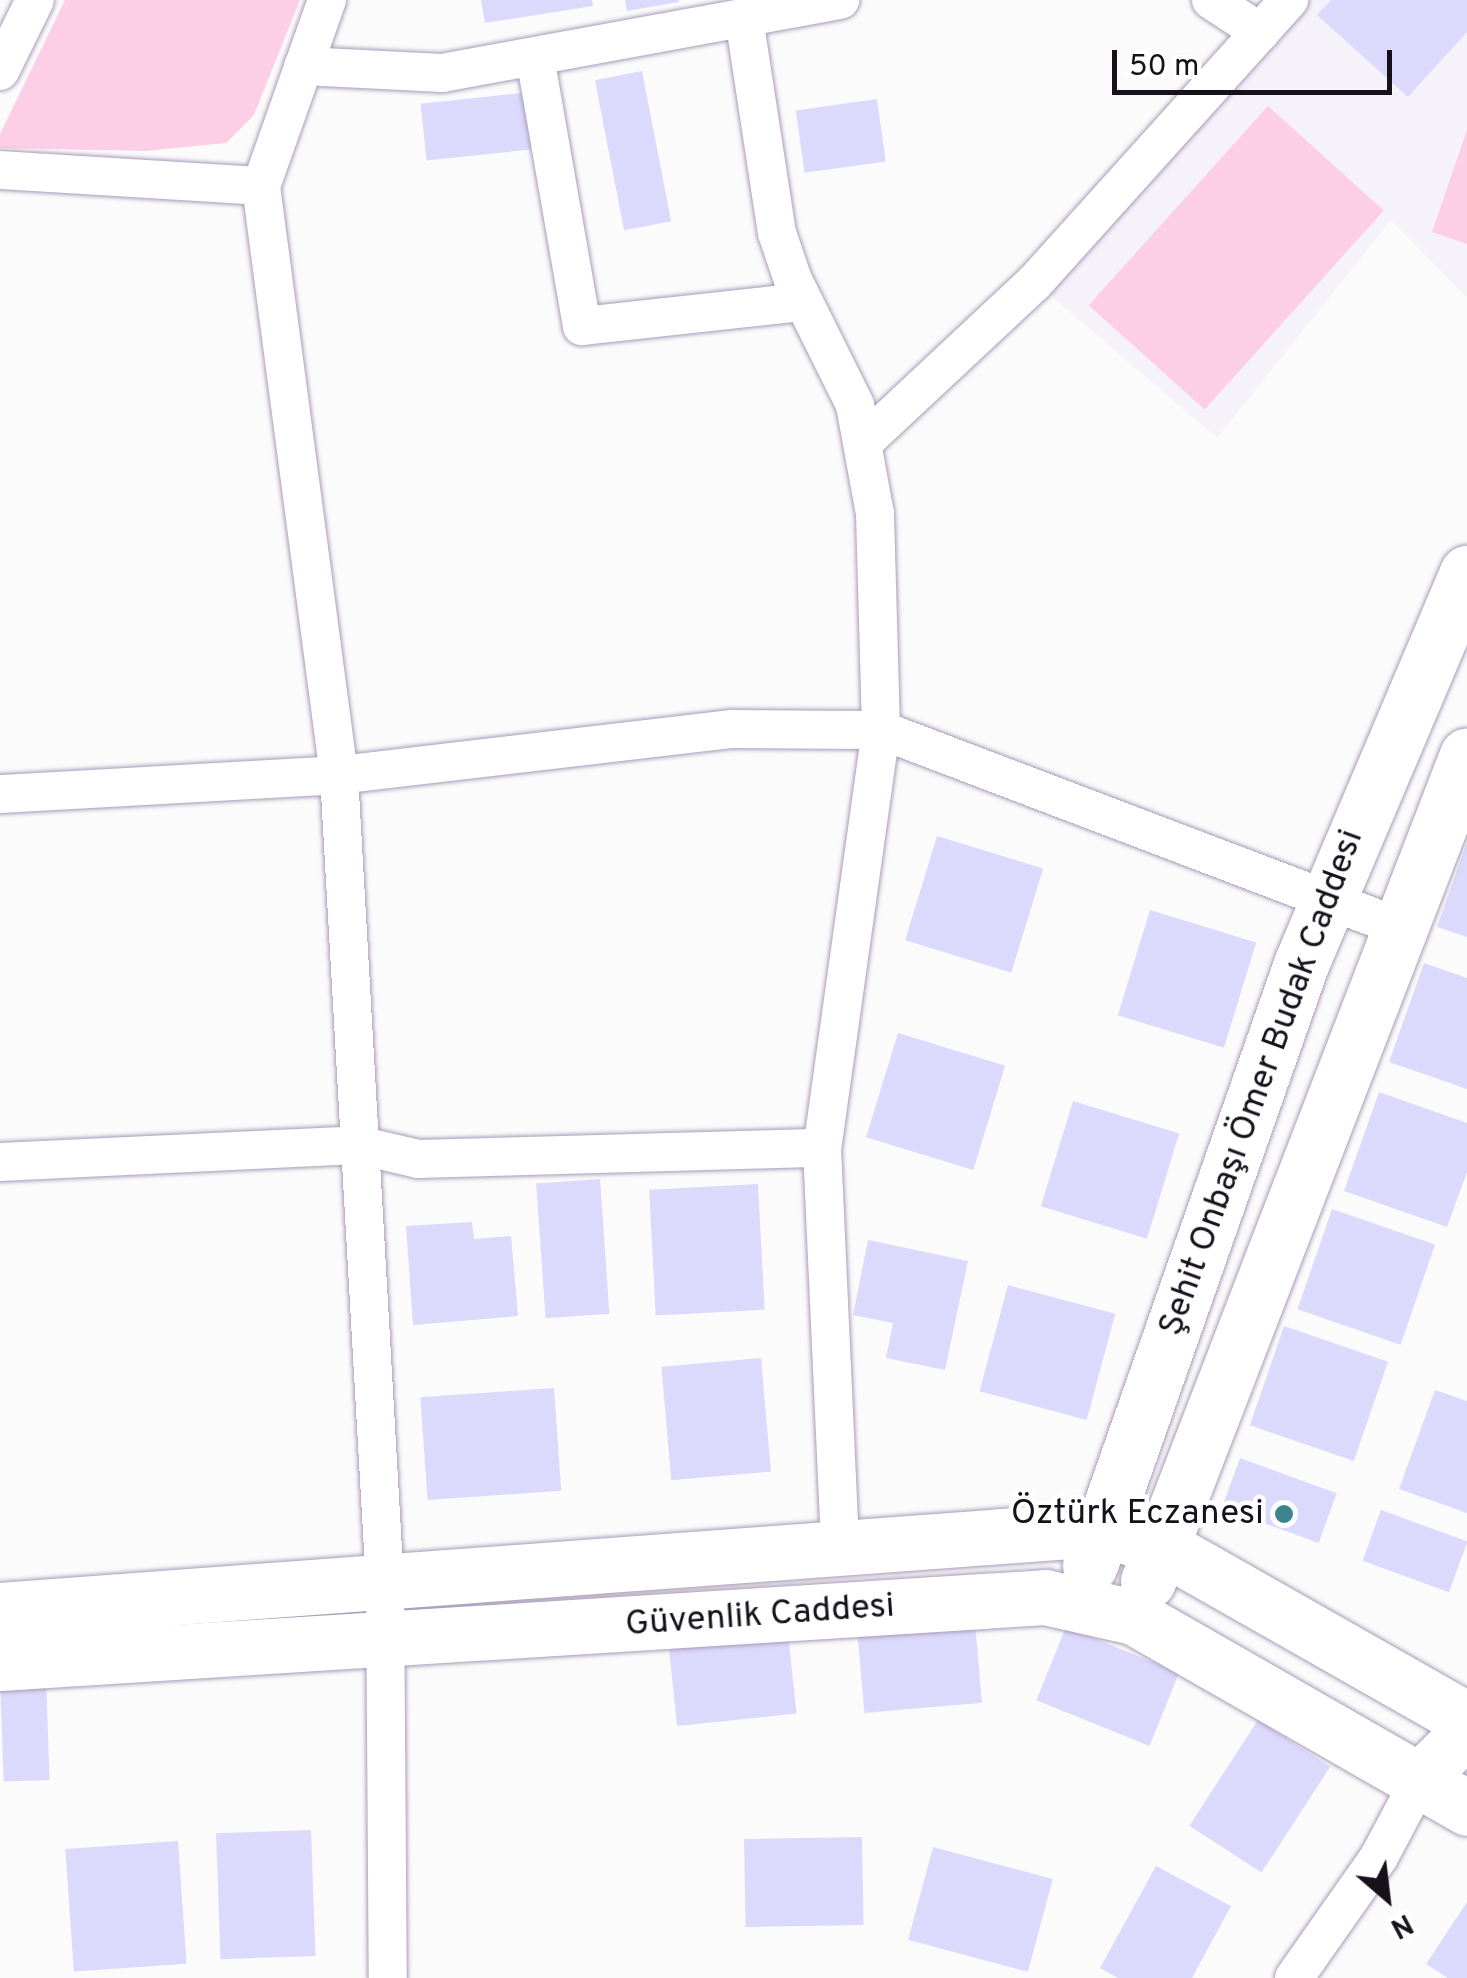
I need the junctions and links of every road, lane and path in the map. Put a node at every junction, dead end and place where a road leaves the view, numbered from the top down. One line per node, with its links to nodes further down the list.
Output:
1 (36, 0): 10 (street)
2 (327, 0): 9 (street)
3 (840, 0): 6 (street)
4 (1211, 0): 7 (street)
5 (1289, 0): 7 (street)
6 (744, 18): 8 (street); 13 (street)
7 (1260, 32): 14 (street)
8 (535, 57): 9 (street); 13 (street)
9 (303, 66): 12 (street)
10 (0, 71)
11 (0, 170): 12 (street)
12 (261, 186): 18 (street)
13 (803, 302): 14 (street)
14 (865, 441): 16 (street)
15 (1467, 574): 20 (main road, Şehit Onbaşı Ömer Budak Caddesi)
16 (881, 730): 18 (street); 20 (street); 23 (street)
17 (1467, 755): 21 (main road, Şehit Onbaşı Ömer Budak Caddesi)
18 (339, 775): 19 (street); 22 (street)
19 (0, 794)
20 (1325, 901): 21 (street); 25 (main road, Şehit Onbaşı Ömer Budak Caddesi)
21 (1402, 928): 26 (main road, Şehit Onbaşı Ömer Budak Caddesi)
22 (358, 1145): 23 (street); 24 (street); 28 (street)
23 (822, 1148): 27 (street)
24 (0, 1162)
25 (1099, 1528): 26 (main road, Güvenlik Caddesi); 27 (main road, Güvenlik Caddesi); 29 (main road, Şehit Onbaşı Ömer Budak Caddesi)
26 (1161, 1546): 31 (main road, Şehit Onbaşı Ömer Budak Caddesi); 34 (main road, Güvenlik Caddesi)
27 (840, 1550): 28 (main road, Güvenlik Caddesi)
28 (385, 1585): 30 (main road, Güvenlik Caddesi); 32 (street)
29 (1081, 1602): 31 (main road, Güvenlik Caddesi); 32 (main road, Güvenlik Caddesi)
30 (0, 1610)
31 (1134, 1617): 36 (main road, Güvenlik Caddesi)
32 (380, 1643): 33 (main road, Güvenlik Caddesi); 38 (street)
33 (0, 1663)
34 (1467, 1720)
35 (1467, 1732): 36 (street)
36 (1421, 1778): 37 (main road, Güvenlik Caddesi); 39 (street)
37 (1467, 1808)
38 (388, 1978)
39 (1294, 1978)

